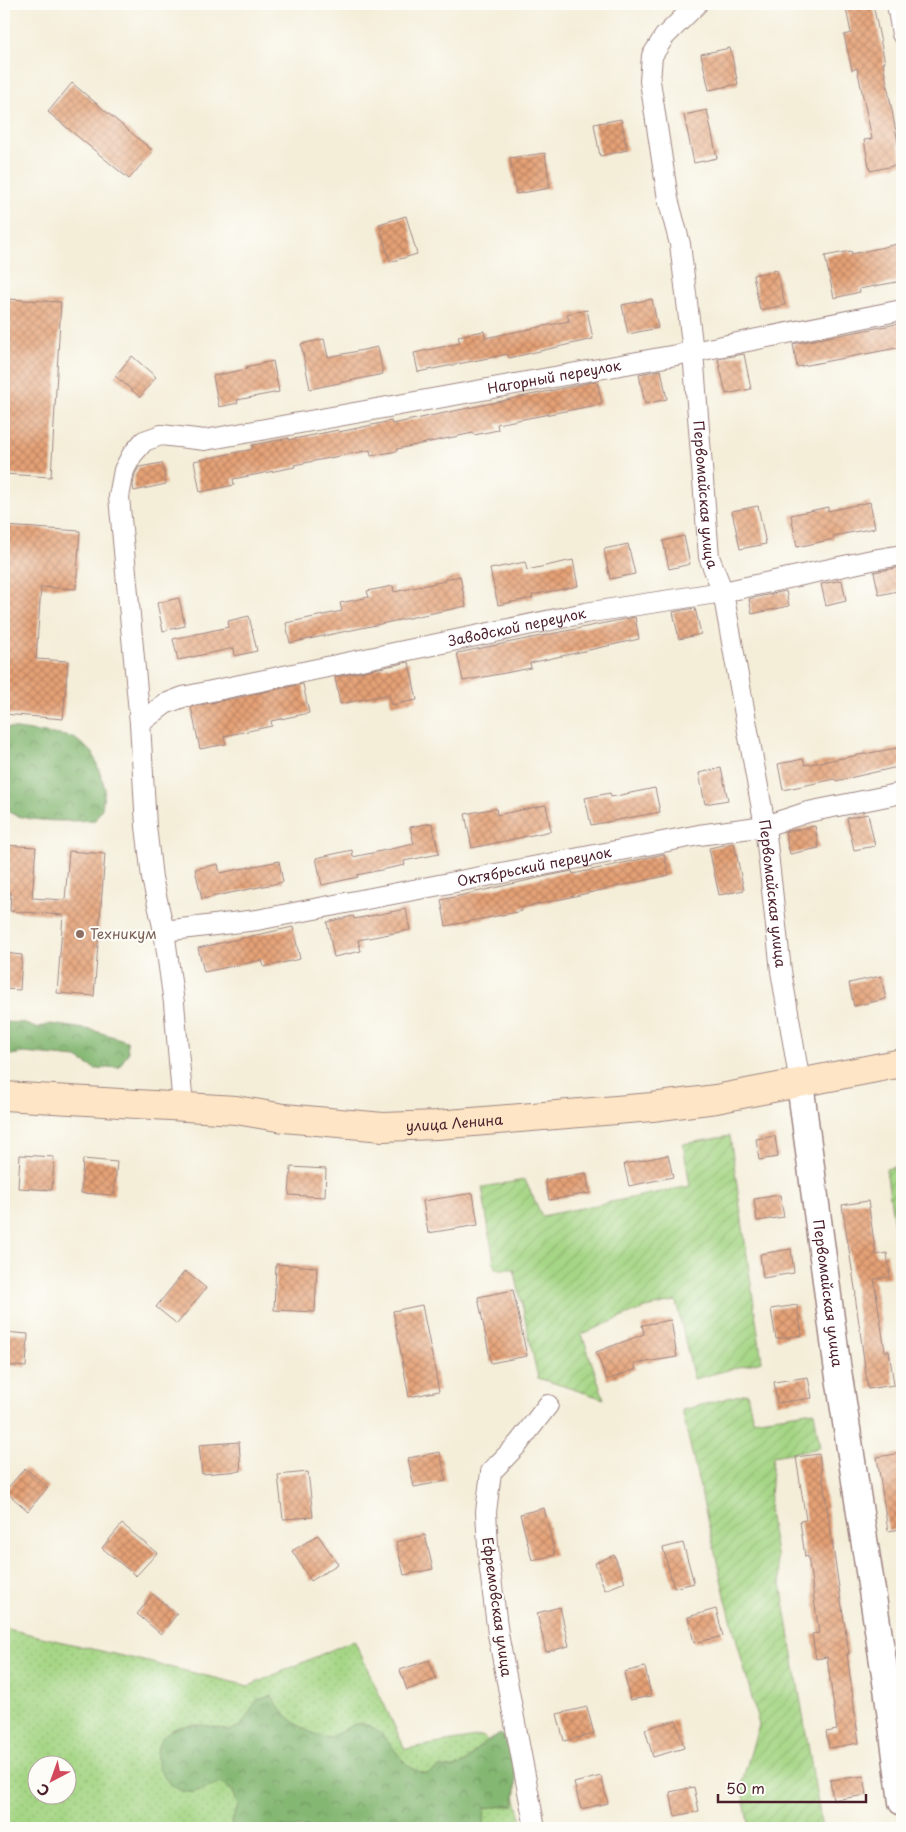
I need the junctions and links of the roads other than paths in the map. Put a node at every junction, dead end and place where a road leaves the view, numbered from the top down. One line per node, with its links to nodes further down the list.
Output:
1 (697, 4): 5 (street, Первомайская улица)
2 (898, 4): 3 (street)
3 (902, 34)
4 (902, 310): 5 (street, Нагорный переулок)
5 (693, 352): 7 (street, Первомайская улица); 8 (street, Нагорный переулок)
6 (902, 555): 7 (street, Заводской переулок)
7 (723, 592): 8 (street, Заводской переулок); 10 (street, Первомайская улица)
8 (140, 723): 11 (street, Нагорный переулок)
9 (902, 793): 10 (street, Октябрьский переулок)
10 (765, 826): 11 (street, Октябрьский переулок); 13 (street, Первомайская улица)
11 (164, 931): 15 (street, Нагорный переулок)
12 (902, 1063): 13 (main road, улица Ленина)
13 (800, 1083): 15 (main road, улица Ленина); 17 (street, Первомайская улица)
14 (4, 1096): 15 (main road, улица Ленина)
15 (183, 1107)
16 (548, 1405): 18 (street, Ефремовская улица)
17 (902, 1802)
18 (535, 1828)

